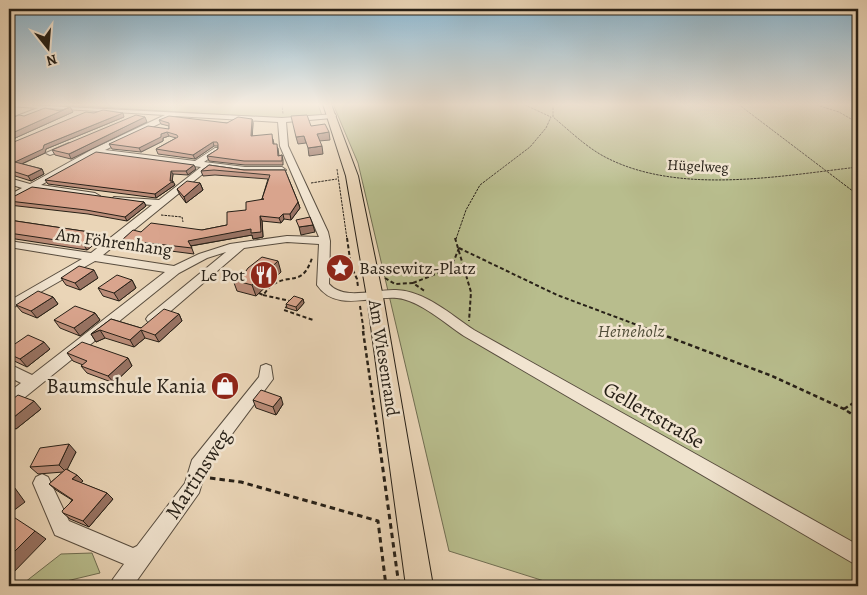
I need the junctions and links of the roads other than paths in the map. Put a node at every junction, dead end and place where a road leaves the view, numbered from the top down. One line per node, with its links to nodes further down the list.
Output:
1 (135, 132): 4 (street)
2 (283, 132): 15 (street)
3 (337, 132): 25 (main road, Am Wiesenrand)
4 (126, 136): 5 (street); 9 (street)
5 (142, 140)
6 (77, 142): 14 (street)
7 (86, 146): 9 (street)
8 (158, 149): 11 (street)
9 (97, 150): 11 (street); 14 (street)
10 (215, 150): 12 (street)
11 (142, 157): 12 (street)
12 (196, 164): 13 (street)
13 (208, 165): 15 (street); 19 (street)
14 (68, 166): 17 (street)
15 (295, 170): 20 (street)
16 (9, 181): 17 (street)
17 (30, 186): 18 (street); 19 (street)
18 (9, 199)
19 (161, 203): 23 (street)
20 (325, 241): 22 (street, Am Föhrenhang); 25 (street, Gellertstraße)
21 (9, 244): 23 (street, Am Föhrenhang)
22 (240, 245): 24 (street, Am Föhrenhang); 27 (street)
23 (94, 257): 24 (street, Am Föhrenhang); 26 (street)
24 (175, 270): 30 (street)
25 (367, 297): 34 (street, Gellertstraße); 36 (main road, Am Wiesenrand)
26 (9, 306)
27 (153, 320)
28 (9, 370): 30 (street)
29 (266, 370): 33 (street, Martinsweg)
30 (33, 382): 31 (street)
31 (9, 400)
32 (42, 483): 33 (street)
33 (144, 553): 35 (street, Martinsweg)
34 (858, 556)
35 (120, 586)
36 (420, 586)

